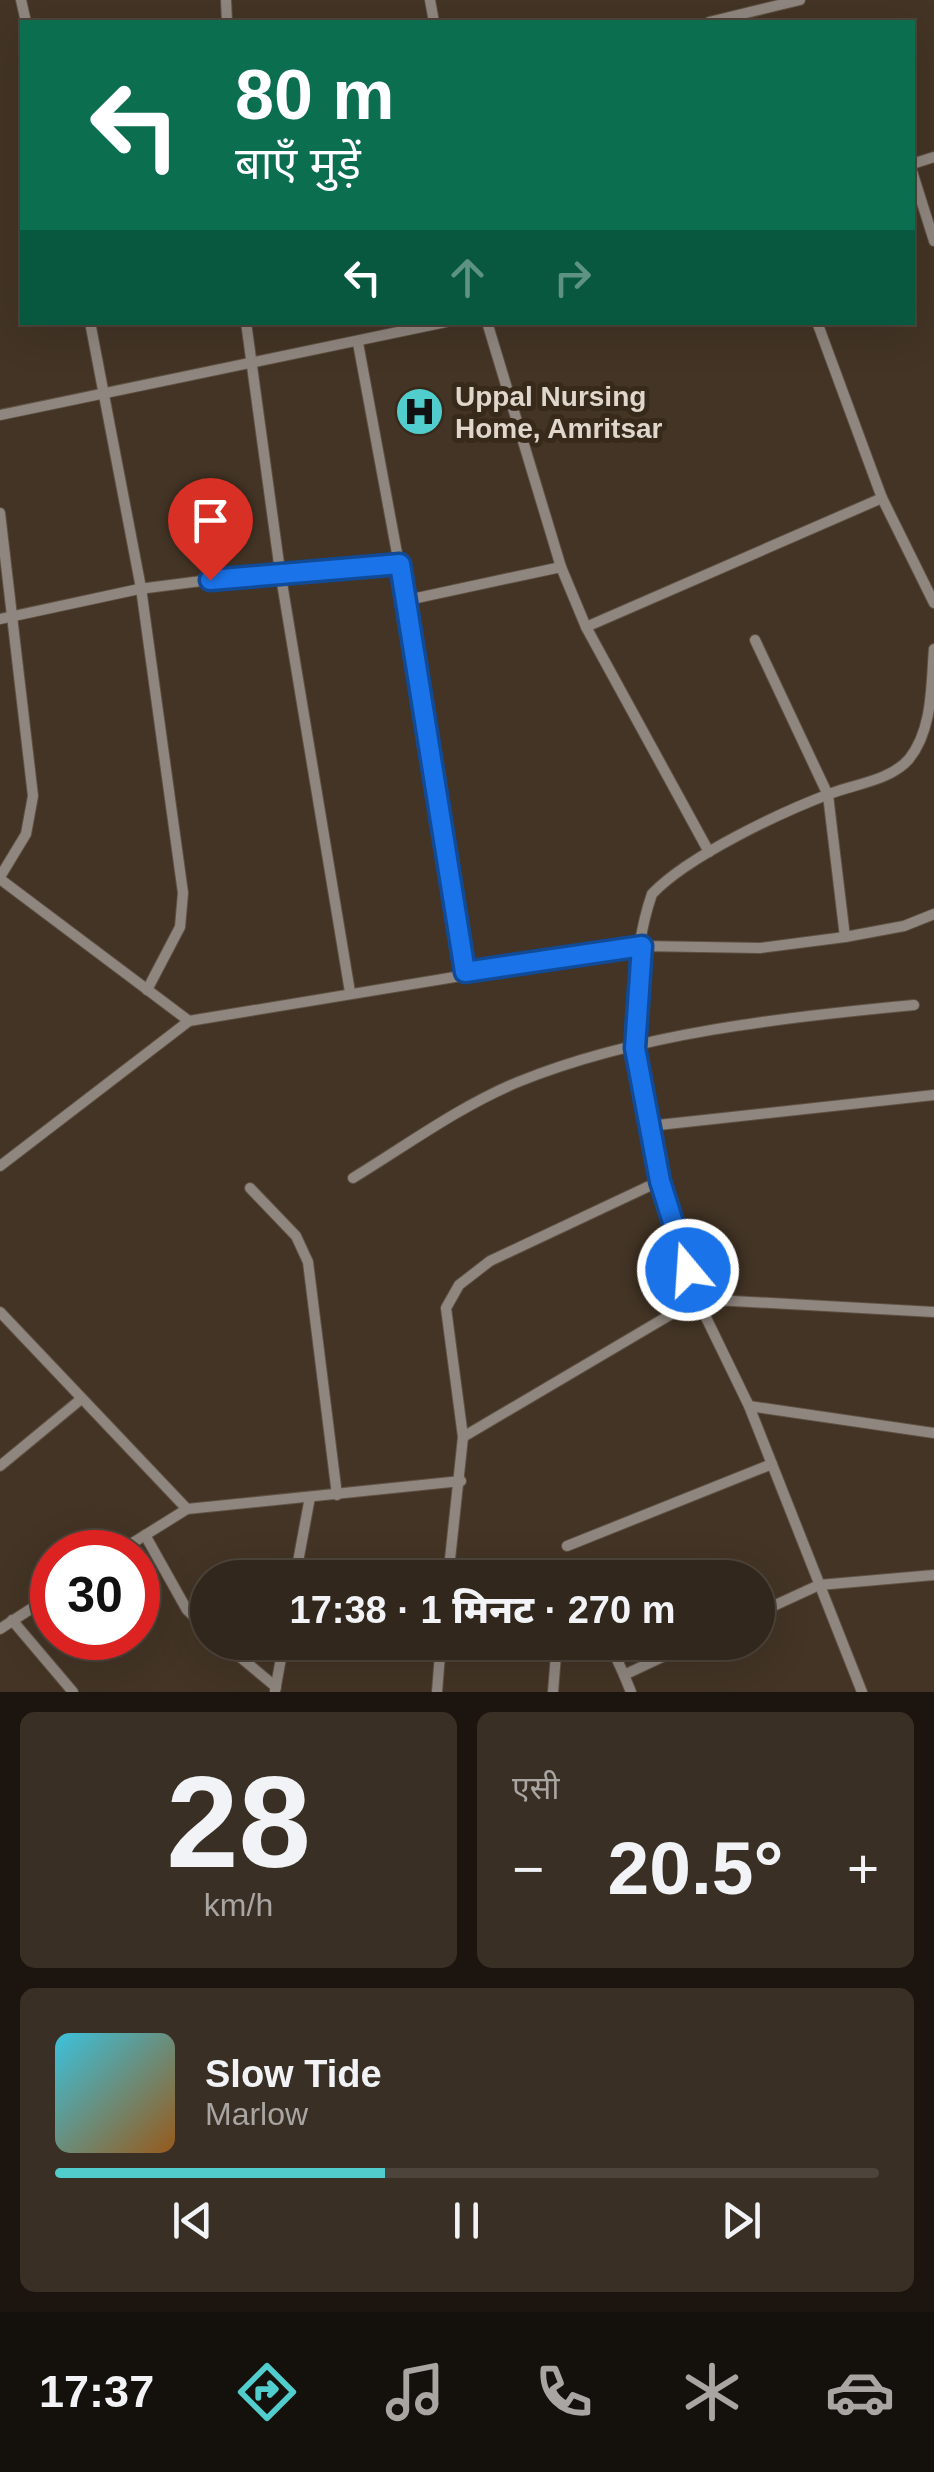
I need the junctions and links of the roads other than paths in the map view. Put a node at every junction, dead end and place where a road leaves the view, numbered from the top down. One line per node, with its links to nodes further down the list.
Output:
1 (800, 0): 2 (street)
2 (716, 20)
3 (915, 177): 4 (street)
4 (934, 241)
5 (91, 325): 12 (street)
6 (246, 325): 11 (street)
7 (433, 325): 10 (street)
8 (488, 325): 17 (street)
9 (817, 325): 14 (street)
10 (358, 343): 11 (street); 16 (street)
11 (249, 365): 12 (street); 18 (street)
12 (106, 394): 13 (street); 19 (street)
13 (0, 415)
14 (882, 498): 21 (street); 23 (street)
15 (0, 512): 22 (street)
16 (400, 564): 18 (street); 20 (street)
17 (562, 567): 20 (street); 23 (street)
18 (280, 572): 19 (street); 34 (street)
19 (139, 589): 22 (street); 33 (street)
20 (403, 602): 32 (street)
21 (934, 603)
22 (5, 619): 28 (street)
23 (586, 627): 27 (street)
24 (755, 640): 26 (street)
25 (934, 648): 26 (street)
26 (828, 794): 27 (street); 30 (street)
27 (709, 852): 31 (street)
28 (0, 878): 33 (street)
29 (934, 914): 30 (street)
30 (845, 937): 31 (street)
31 (642, 946): 32 (street); 37 (street)
32 (465, 972): 34 (street)
33 (147, 990): 36 (street)
34 (350, 992): 36 (street)
35 (914, 1005): 37 (street)
36 (189, 1020): 40 (street)
37 (635, 1048): 39 (street); 41 (street)
38 (934, 1095): 39 (street)
39 (649, 1126): 42 (street)
40 (0, 1166)
41 (353, 1178)
42 (660, 1181): 44 (street); 50 (street)
43 (250, 1188): 54 (street)
44 (698, 1299): 46 (street); 48 (street); 50 (street)
45 (0, 1312): 47 (street)
46 (934, 1312)
47 (80, 1400): 52 (street); 56 (street)
48 (750, 1406): 49 (street); 51 (street)
49 (934, 1434)
50 (463, 1437): 53 (street)
51 (772, 1464): 58 (street); 63 (street)
52 (0, 1466)
53 (461, 1480): 54 (street); 60 (street)
54 (337, 1496): 55 (street)
55 (310, 1497): 56 (street); 59 (street)
56 (186, 1509): 57 (street)
57 (153, 1530)
58 (567, 1546)
59 (299, 1560)
60 (450, 1560)
61 (160, 1562): 66 (street)
62 (934, 1575): 63 (street)
63 (820, 1585): 64 (street); 81 (street)
64 (775, 1605)
65 (30, 1608): 67 (street)
66 (190, 1613)
67 (12, 1620): 68 (street); 77 (street)
68 (0, 1629)
69 (242, 1660): 76 (street)
70 (281, 1660): 76 (street)
71 (440, 1660): 78 (street)
72 (556, 1660): 79 (street)
73 (617, 1660): 75 (street)
74 (656, 1660): 75 (street)
75 (624, 1675): 80 (street)
76 (275, 1690)
77 (73, 1692)
78 (437, 1692)
79 (553, 1692)
80 (631, 1692)
81 (862, 1692)

